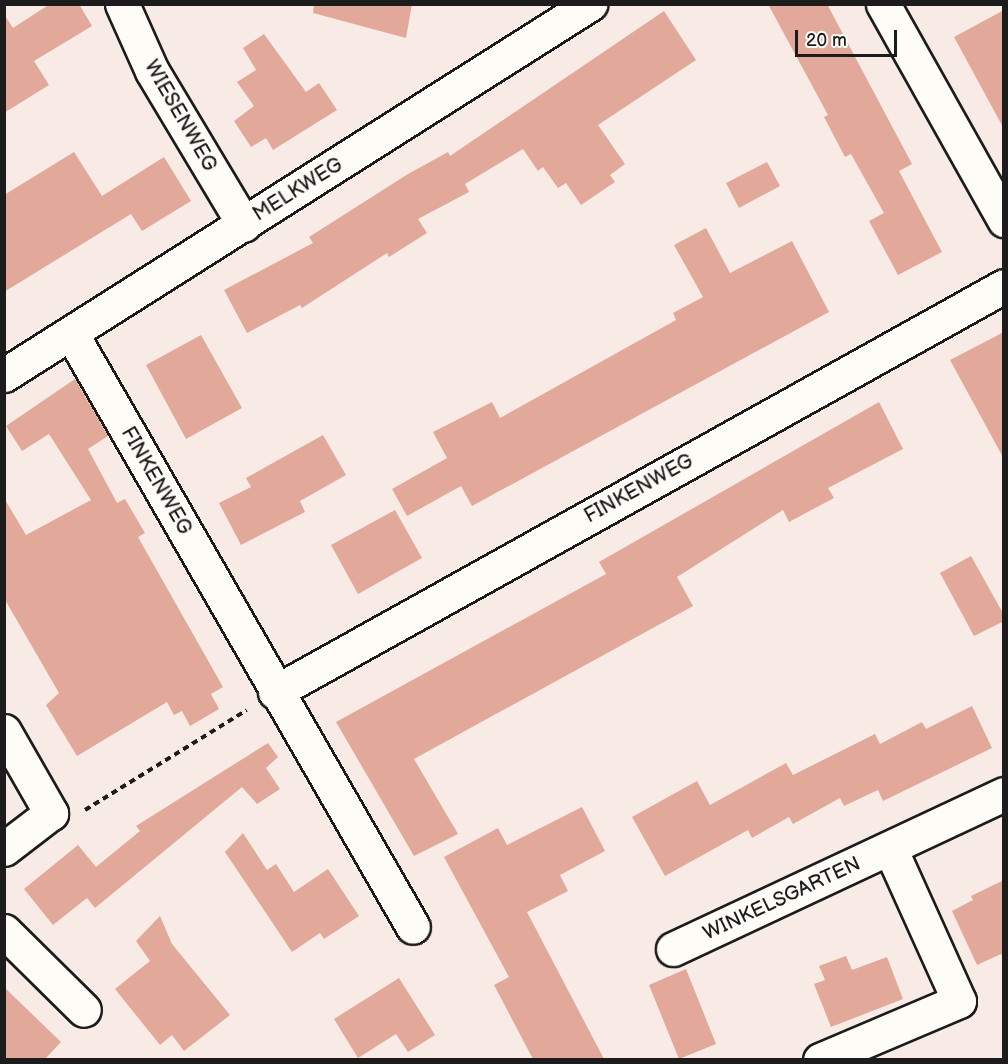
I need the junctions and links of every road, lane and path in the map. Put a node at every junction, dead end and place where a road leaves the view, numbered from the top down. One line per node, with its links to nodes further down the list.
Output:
1 (122, 4): 5 (street, WIESENWEG)
2 (590, 4): 5 (street, MELKWEG)
3 (883, 4): 4 (street)
4 (1004, 220)
5 (243, 225): 7 (street, MELKWEG)
6 (1004, 286): 9 (street, FINKENWEG)
7 (71, 333): 8 (street, MELKWEG); 9 (street, FINKENWEG)
8 (4, 375)
9 (276, 692): 12 (path); 15 (street, FINKENWEG)
10 (4, 731): 12 (street)
11 (1004, 794): 14 (street, WINKELSGARTEN)
12 (51, 813): 13 (street)
13 (4, 849)
14 (890, 849): 17 (street, WINKELSGARTEN); 19 (street)
15 (413, 927)
16 (4, 931): 18 (street)
17 (673, 949)
18 (84, 1010)
19 (820, 1059)

